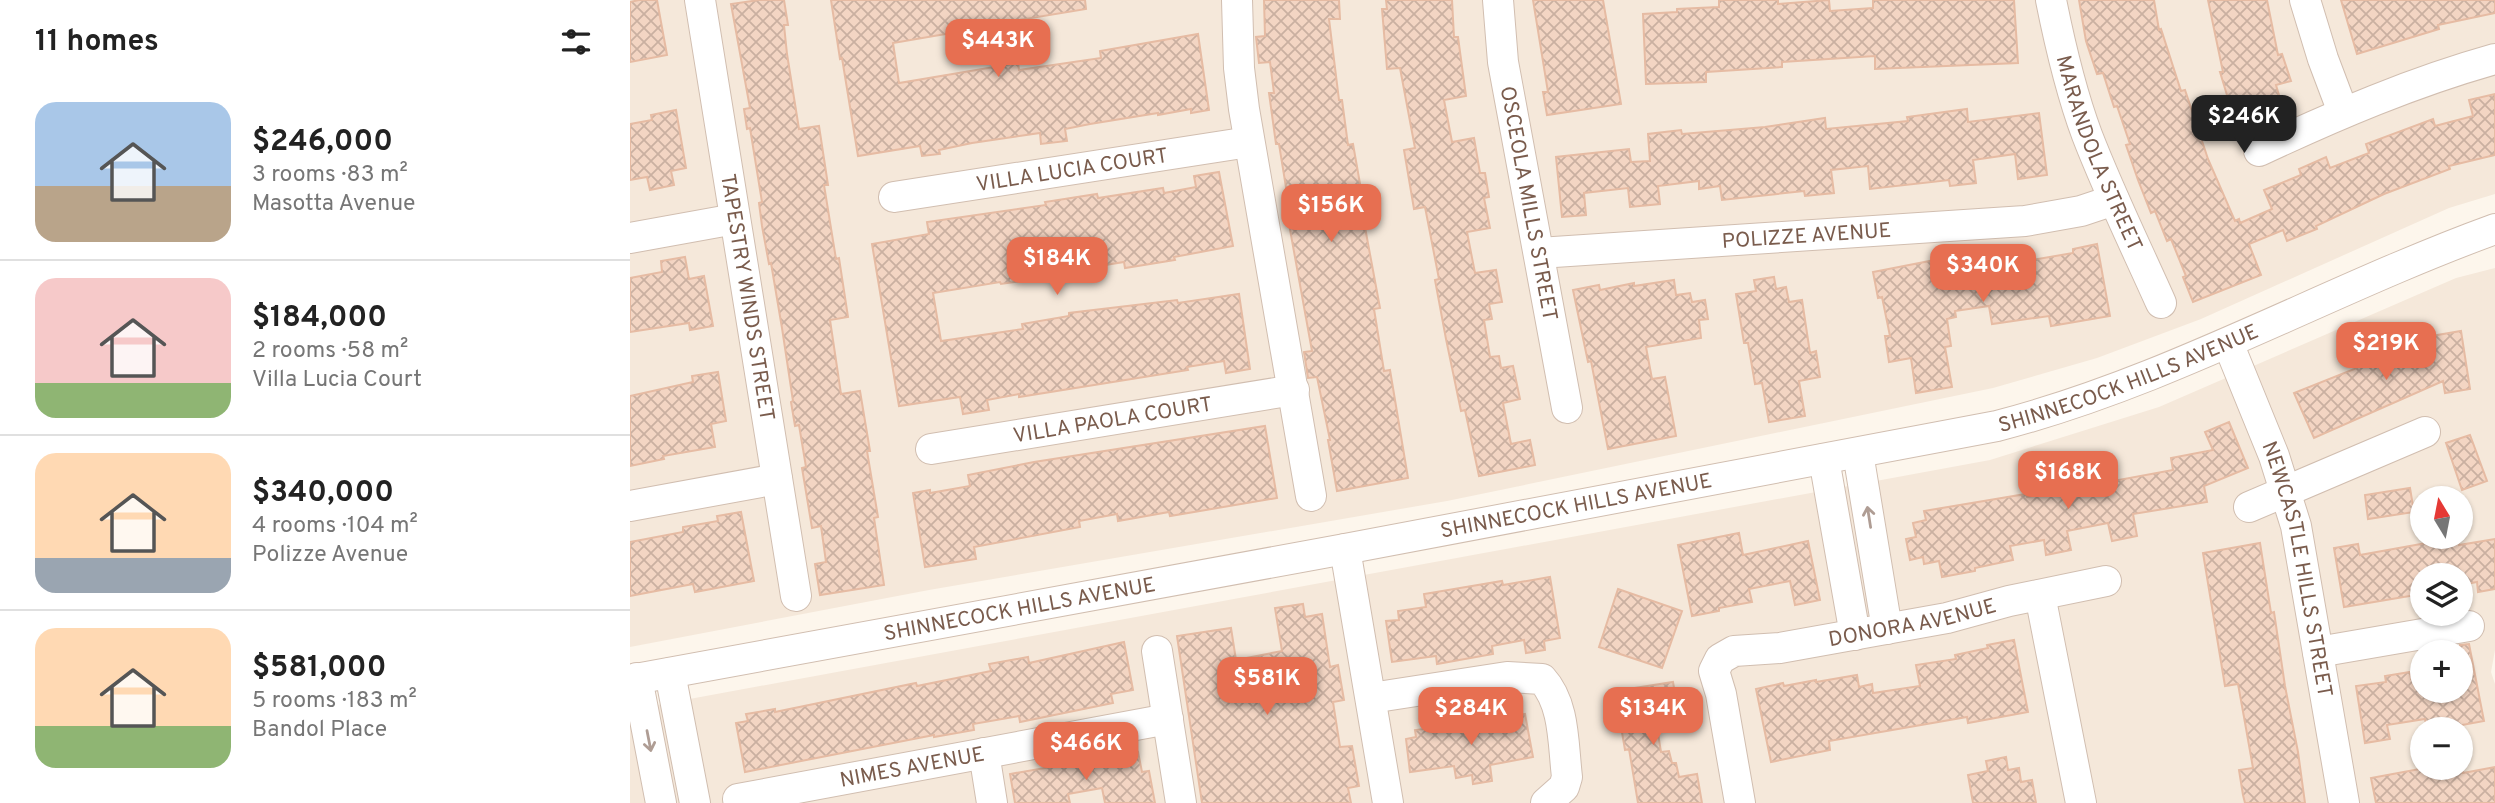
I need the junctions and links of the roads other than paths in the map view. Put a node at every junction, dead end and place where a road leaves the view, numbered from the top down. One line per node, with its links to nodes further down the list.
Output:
1 (700, 0): 12 (street, TAPESTRY WINDS STREET)
2 (1237, 0): 8 (street)
3 (1498, 0): 15 (street, OSCEOLA MILLS STREET)
4 (2051, 0): 11 (street, MARANDOLA STREET)
5 (2305, 0): 7 (street)
6 (2495, 59): 7 (street)
7 (2343, 112): 9 (street)
8 (1249, 142): 10 (street, VILLA LUCIA COURT); 18 (street)
9 (2259, 151)
10 (894, 197)
11 (2114, 200): 15 (street, POLIZZE AVENUE); 16 (street, MARANDOLA STREET)
12 (735, 219): 14 (street); 24 (street, TAPESTRY WINDS STREET)
13 (2495, 229): 17 (street, SHINNECOCK HILLS AVENUE)
14 (630, 238)
15 (1539, 253): 19 (street, OSCEOLA MILLS STREET)
16 (2161, 303)
17 (2228, 343): 22 (street, SHINNECOCK HILLS AVENUE); 25 (street, NEWCASTLE HILLS STREET)
18 (1294, 390): 21 (street, VILLA PAOLA COURT); 26 (street)
19 (1567, 408)
20 (2425, 432): 25 (street)
21 (931, 449)
22 (1858, 453): 23 (street, SHINNECOCK HILLS AVENUE); 30 (street, one-way to 22)
23 (1824, 459): 29 (street, SHINNECOCK HILLS AVENUE); 31 (street)
24 (777, 479): 27 (street); 34 (street, TAPESTRY WINDS STREET)
25 (2287, 493): 28 (street); 39 (street, NEWCASTLE HILLS STREET)
26 (1311, 496)
27 (630, 506)
28 (2249, 507)
29 (1345, 549): 40 (street, SHINNECOCK HILLS AVENUE); 42 (street)
30 (1876, 558): 31 (street); 36 (street)
31 (1842, 563): 37 (street)
32 (2106, 581): 33 (street, DONORA AVENUE)
33 (2040, 595): 36 (street, DONORA AVENUE); 54 (street)
34 (796, 596)
35 (2469, 626): 39 (street)
36 (1887, 629): 37 (street, DONORA AVENUE)
37 (1855, 635): 53 (street, DONORA AVENUE)
38 (1157, 651): 43 (street)
39 (2318, 652): 55 (street, NEWCASTLE HILLS STREET)
40 (670, 673): 41 (street, SHINNECOCK HILLS AVENUE); 48 (street)
41 (634, 679): 47 (street, one-way to 47)
42 (1371, 698): 51 (street); 52 (street)
43 (1168, 719): 44 (street, NIMES AVENUE); 50 (street)
44 (984, 753): 45 (street, NIMES AVENUE); 49 (street)
45 (801, 795): 46 (street, NIMES AVENUE)
46 (738, 799)
47 (661, 803)
48 (695, 803)
49 (992, 803)
50 (1181, 803)
51 (1388, 803)
52 (1546, 803)
53 (1740, 803)
54 (2081, 803)
55 (2344, 803)

